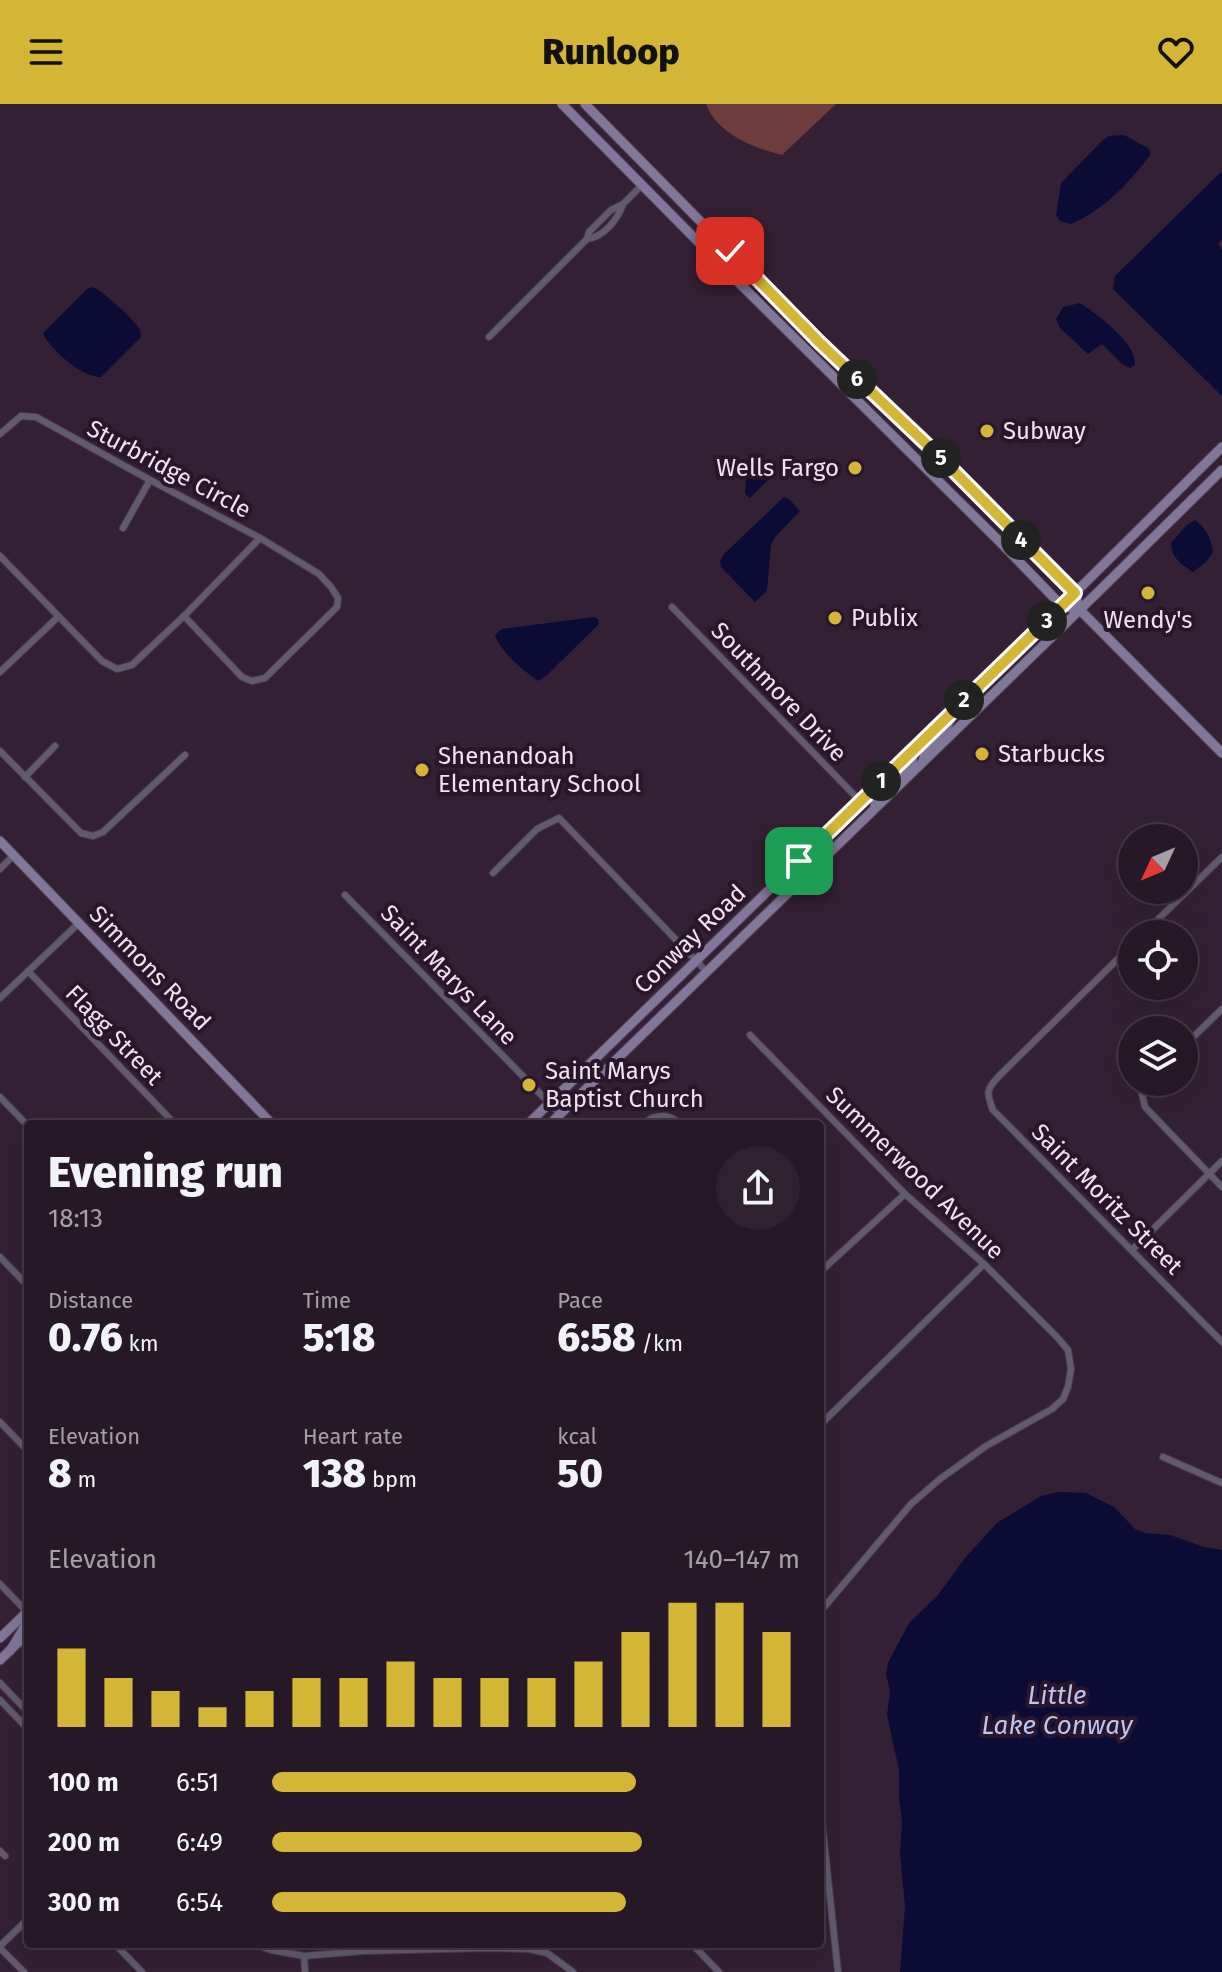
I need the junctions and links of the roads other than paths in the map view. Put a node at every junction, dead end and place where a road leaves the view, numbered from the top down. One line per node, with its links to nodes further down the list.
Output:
1 (562, 104): 5 (main road)
2 (569, 104): 4 (main road)
3 (585, 104): 4 (main road)
4 (612, 131): 8 (main road)
5 (642, 185): 6 (main road); 7 (street)
6 (742, 286): 8 (main road); 9 (main road)
7 (489, 337)
8 (819, 342): 10 (main road)
9 (811, 354): 10 (main road); 21 (main road)
10 (853, 375): 20 (main road)
11 (0, 434): 15 (street, Sturbridge Circle)
12 (1222, 447): 13 (main road, Conway Road)
13 (1200, 469): 16 (main road); 20 (main road, Conway Road)
14 (1222, 470): 16 (main road, Conway Road)
15 (150, 480): 17 (street); 18 (street, Sturbridge Circle)
16 (1193, 498): 23 (main road, Conway Road)
17 (123, 528)
18 (260, 538): 24 (street, Sturbridge Circle); 24 (street)
19 (0, 556): 25 (street, Sturbridge Circle)
20 (1075, 593): 21 (main road, Conway Road); 23 (main road)
21 (1062, 606): 23 (main road); 27 (main road, Conway Road)
22 (672, 607): 35 (street, Southmore Drive)
23 (1080, 610): 31 (main road); 33 (main road, Conway Road)
24 (184, 616): 25 (street, Sturbridge Circle)
25 (58, 617): 26 (street)
26 (0, 672)
27 (956, 708): 29 (main road, Conway Road); 33 (main road)
28 (55, 746): 34 (street)
29 (913, 750): 35 (main road, Conway Road); 36 (main road)
30 (0, 751): 34 (street)
31 (1222, 753)
32 (185, 755): 34 (street)
33 (923, 763): 36 (main road, Conway Road)
34 (25, 777)
35 (860, 801): 40 (main road, Conway Road)
36 (869, 814): 41 (main road, Conway Road)
37 (0, 841): 38 (main road, Simmons Road)
38 (14, 855): 42 (street); 47 (main road, Simmons Road)
39 (1222, 857): 46 (street)
40 (799, 861): 41 (street); 44 (street); 49 (main road, Conway Road)
41 (820, 863): 44 (main road, Conway Road)
42 (0, 869)
43 (493, 873): 49 (street)
44 (807, 875): 51 (main road, Conway Road)
45 (345, 895): 58 (street, Saint Marys Lane)
46 (1157, 920)
47 (79, 923): 50 (street); 61 (main road, Simmons Road)
48 (1118, 959): 71 (street, Saint Moritz Street)
49 (696, 961): 51 (street); 58 (main road, Conway Road)
50 (28, 971): 52 (street); 60 (street, Flagg Street)
51 (707, 972): 59 (main road, Conway Road)
52 (0, 998)
53 (1222, 1009): 54 (street)
54 (1198, 1032)
55 (750, 1035): 70 (street, Summerwood Avenue)
56 (1142, 1096): 68 (street)
57 (0, 1097): 66 (street)
58 (549, 1103): 59 (street, Saint Marys Lane); 62 (main road, Conway Road)
59 (560, 1114): 63 (main road, Conway Road)
60 (171, 1120)
61 (268, 1120)
62 (532, 1120)
63 (554, 1120)
64 (647, 1120): 65 (street)
65 (676, 1120)
66 (24, 1122)
67 (1222, 1161): 68 (street)
68 (1210, 1174): 69 (street); 71 (street)
69 (1222, 1187)
70 (905, 1194): 73 (street, Summerwood Avenue); 74 (street)
71 (1132, 1250): 76 (street, Saint Moritz Street)
72 (0, 1257): 75 (street)
73 (984, 1264): 77 (street); 84 (street, Summerwood Avenue)
74 (824, 1268)
75 (24, 1282)
76 (1222, 1342)
77 (824, 1421)
78 (0, 1422): 79 (street)
79 (24, 1447)
80 (1163, 1457): 81 (street)
81 (1222, 1483)
82 (0, 1584): 83 (street)
83 (24, 1607)
84 (824, 1607)
85 (24, 1615): 88 (main road)
86 (24, 1628): 89 (main road)
87 (24, 1637): 89 (main road)
88 (0, 1638)
89 (10, 1651): 90 (main road)
90 (0, 1660)
91 (0, 1683): 93 (street)
92 (0, 1700): 94 (street)
93 (24, 1708)
94 (24, 1725)
95 (824, 1872): 109 (street)
96 (24, 1923): 97 (street)
97 (0, 1947): 104 (street)
98 (119, 1948): 105 (street)
99 (266, 1948): 103 (street)
100 (364, 1948): 103 (street)
101 (515, 1948): 107 (street)
102 (696, 1948): 108 (street)
103 (304, 1956): 106 (street)
104 (24, 1972)
105 (142, 1972)
106 (305, 1972)
107 (573, 1972)
108 (719, 1972)
109 (838, 1972)

